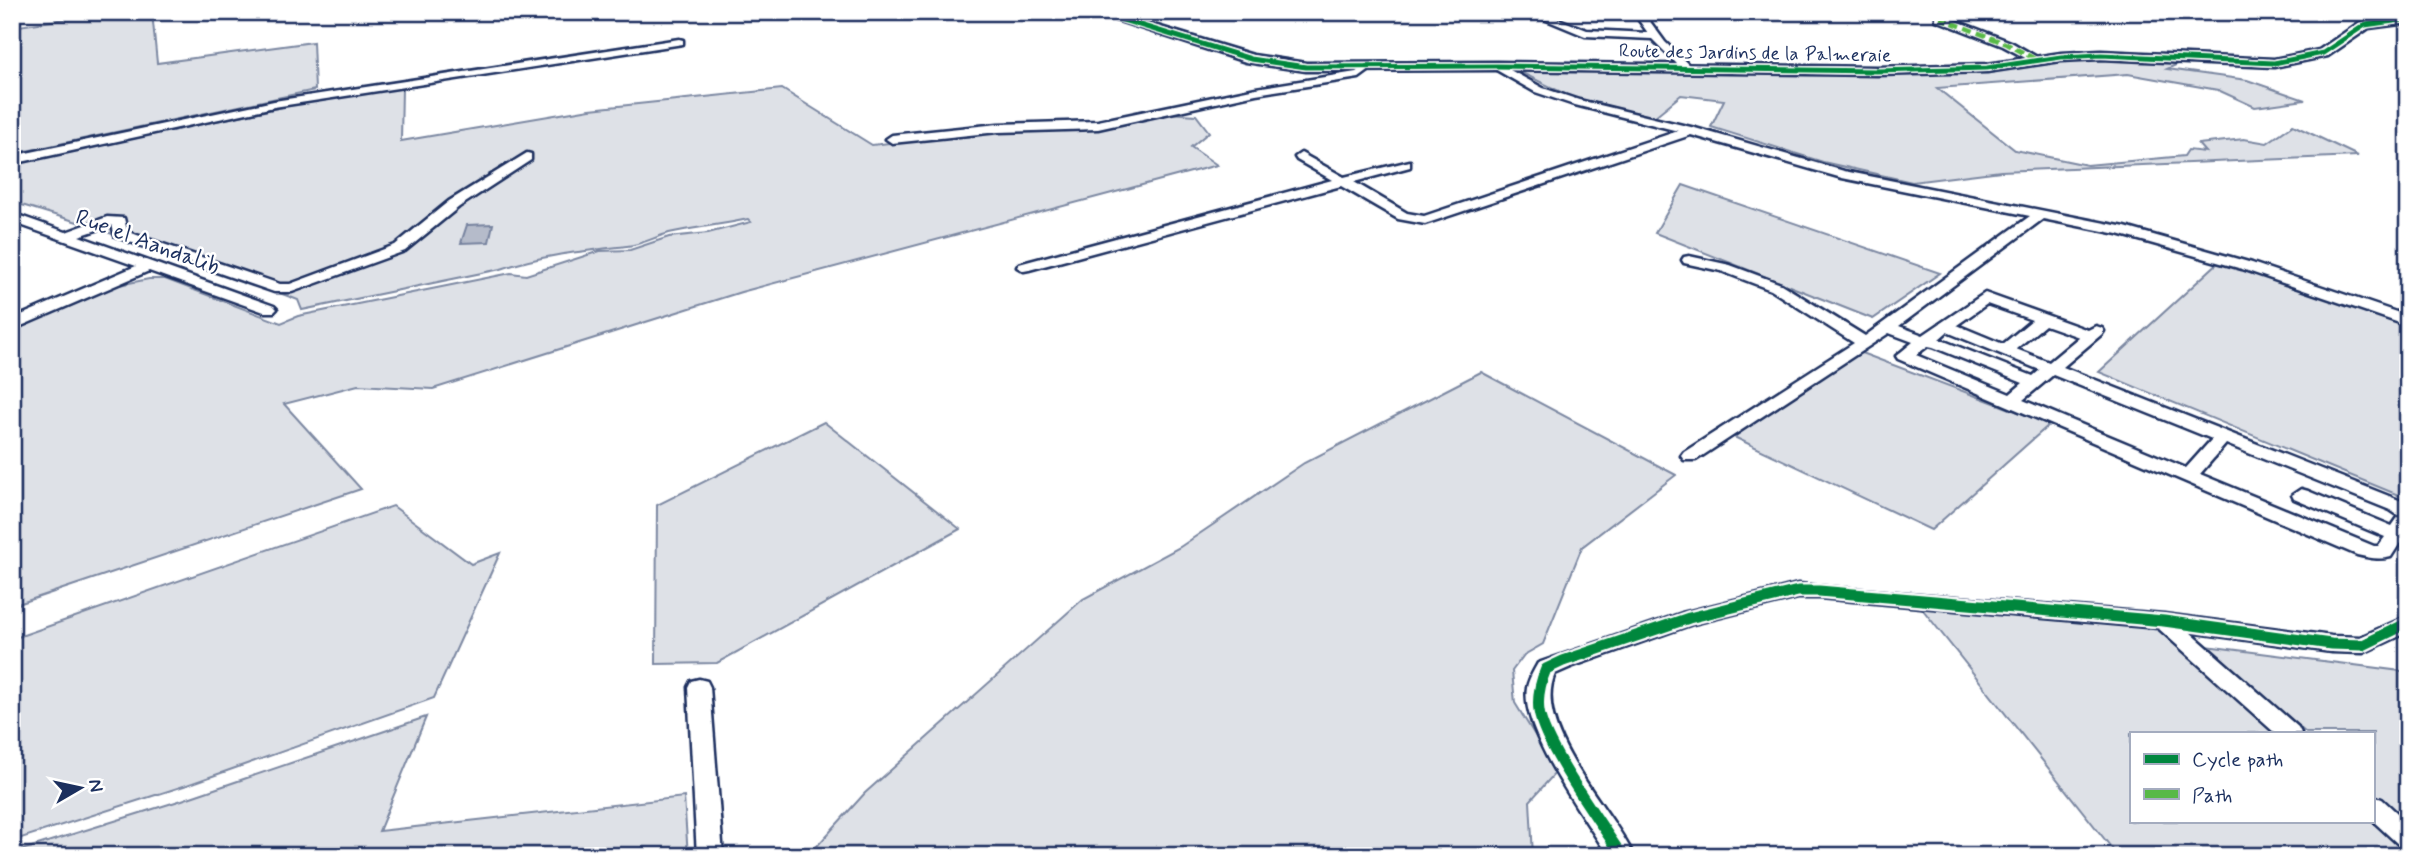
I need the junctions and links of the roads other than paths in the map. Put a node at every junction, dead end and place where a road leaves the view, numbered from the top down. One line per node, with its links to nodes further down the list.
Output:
1 (1097, 12): 10 (street, Route des Jardins de la Palmeraie)
2 (1532, 12): 6 (street)
3 (1638, 12): 6 (street)
4 (1940, 18): 8 (street)
5 (2408, 19): 8 (street, Route des Jardins de la Palmeraie)
6 (1654, 36): 11 (street)
7 (680, 42): 16 (street)
8 (2037, 60): 11 (street, Route des Jardins de la Palmeraie)
9 (1497, 66): 10 (street, Route des Jardins de la Palmeraie); 11 (street, Route des Jardins de la Palmeraie); 12 (street)
10 (1369, 67): 13 (street)
11 (1687, 68)
12 (1691, 131): 18 (street); 19 (street)
13 (892, 139)
14 (527, 157): 21 (street)
15 (1301, 157): 18 (street)
16 (12, 160)
17 (1406, 164): 18 (street)
18 (1345, 182): 24 (street)
19 (2042, 213): 27 (street); 29 (street)
20 (12, 217): 21 (street, Rue el Aandalib)
21 (67, 236): 23 (street, Rue el Aandalib)
22 (1689, 260): 32 (street)
23 (148, 266): 25 (street, Rue el Aandalib); 28 (street)
24 (1024, 267)
25 (269, 309)
26 (2043, 319): 30 (street); 33 (street); 35 (street)
27 (2408, 321)
28 (12, 325)
29 (1887, 326): 31 (street); 32 (street)
30 (1945, 326): 31 (street); 33 (street)
31 (1924, 341): 34 (street); 36 (street)
32 (1864, 342): 40 (street)
33 (1999, 347): 34 (street); 35 (street)
34 (1973, 361): 36 (street); 37 (street)
35 (2052, 368): 37 (street); 39 (street)
36 (1953, 378): 38 (street)
37 (2032, 384): 38 (street)
38 (2011, 402): 42 (street)
39 (2223, 437): 41 (street); 42 (street)
40 (1690, 456)
41 (2318, 474): 43 (street); 45 (street)
42 (2189, 476): 44 (street)
43 (2301, 495): 44 (street); 46 (street)
44 (2282, 515): 46 (street)
45 (2408, 515): 46 (street)
46 (2402, 537)
47 (2164, 621): 48 (street); 50 (street); 54 (street)
48 (2408, 622)
49 (699, 687): 53 (street)
50 (2289, 732)
51 (2374, 807): 52 (street)
52 (2408, 838)
53 (710, 856)
54 (1622, 856)

